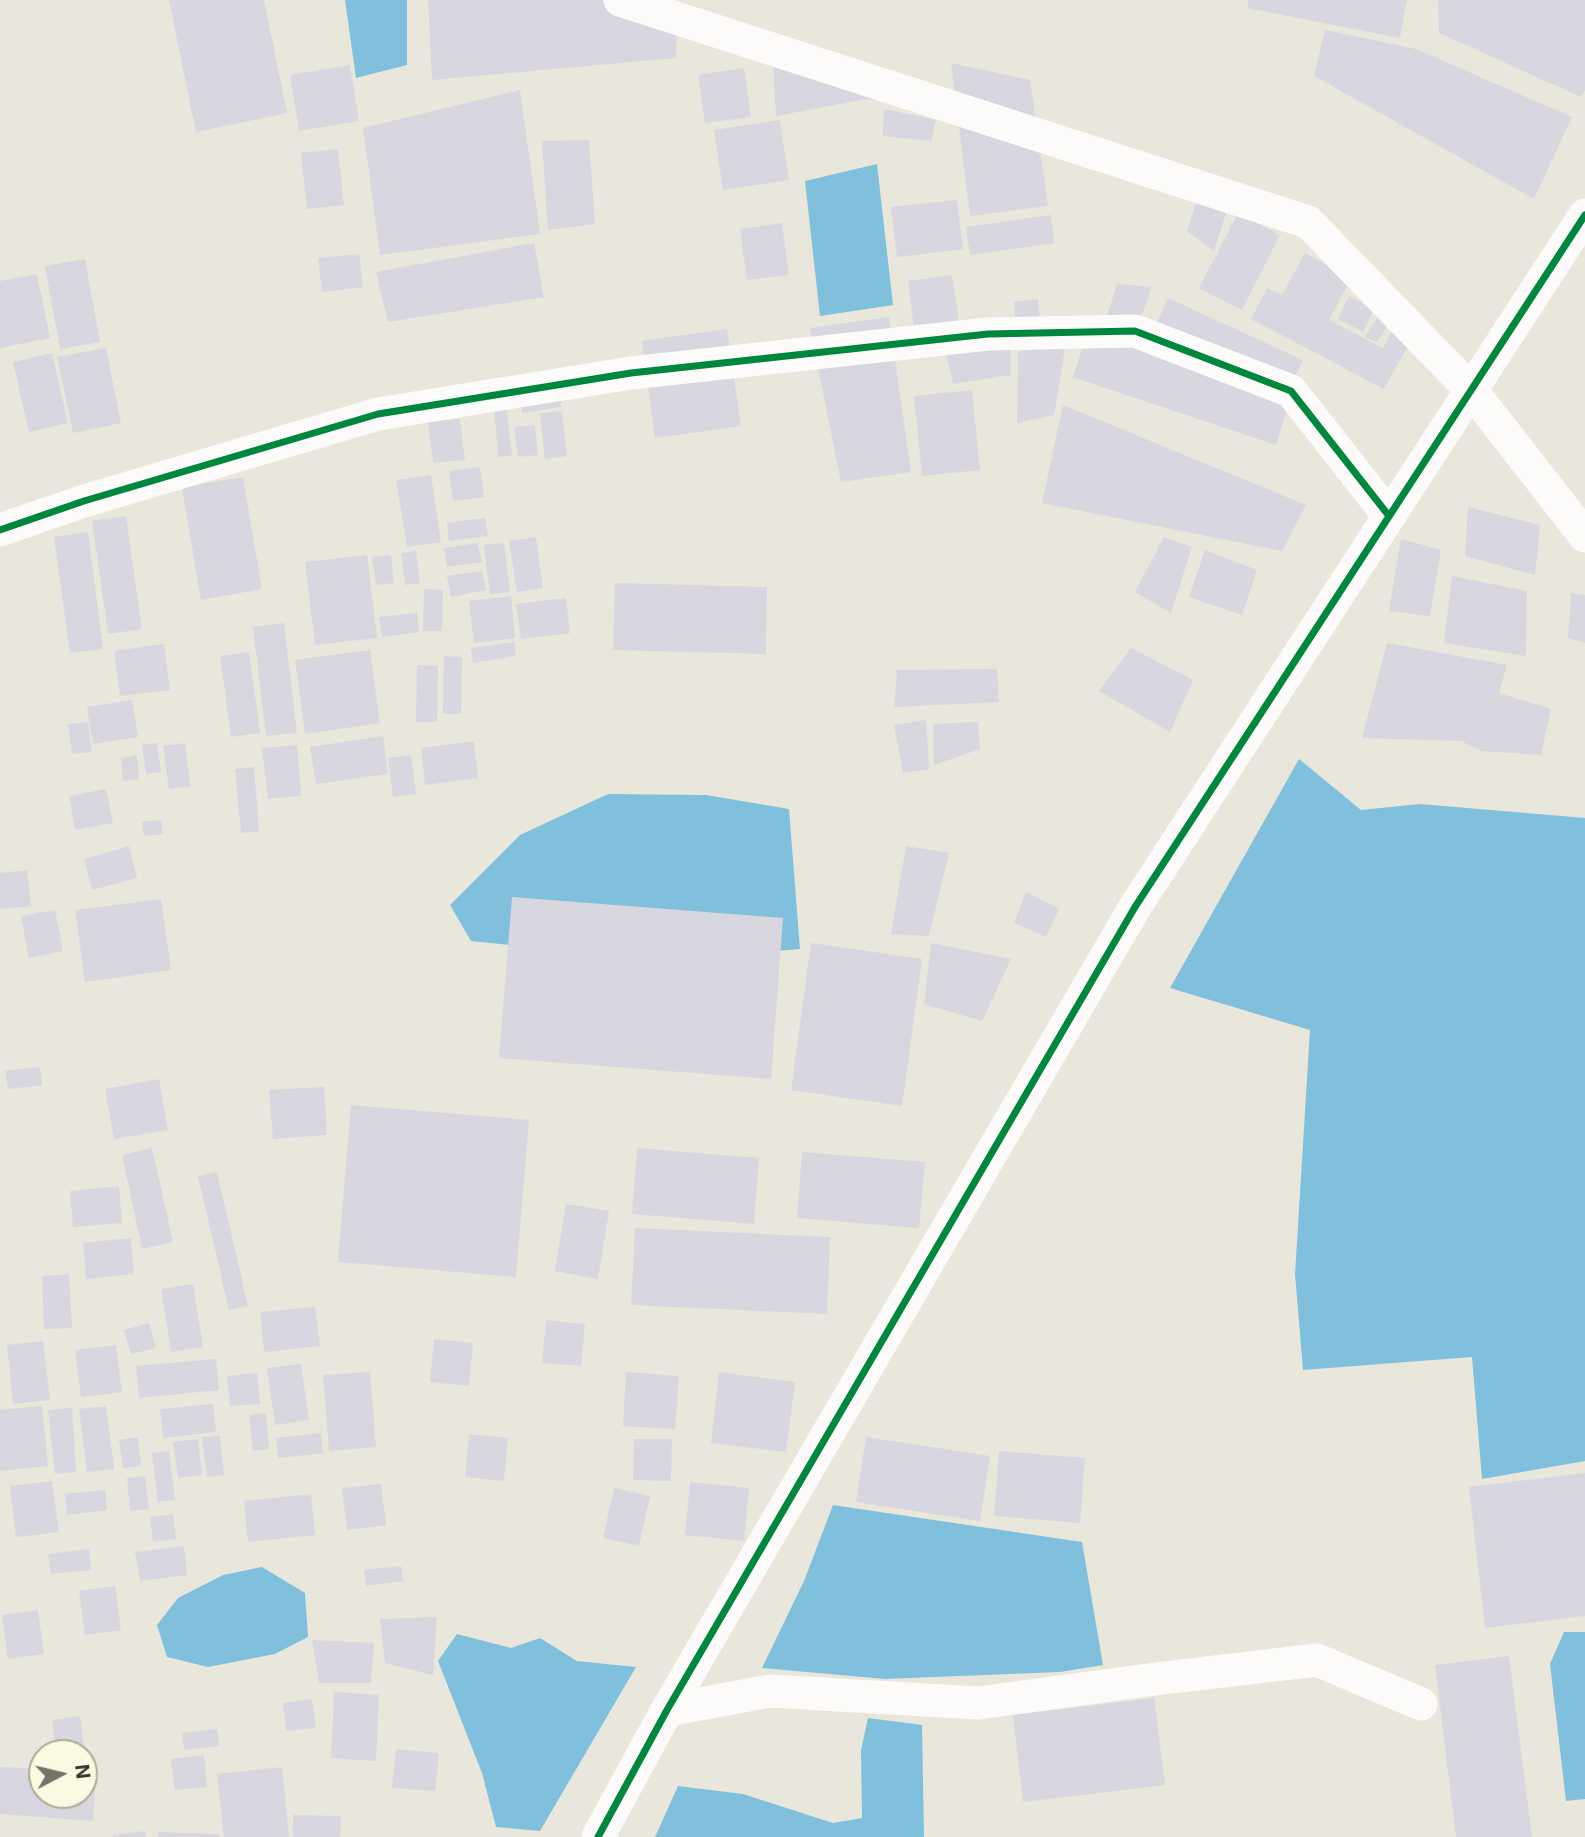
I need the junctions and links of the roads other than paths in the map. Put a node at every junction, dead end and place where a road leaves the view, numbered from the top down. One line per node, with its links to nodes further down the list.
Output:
1 (620, 0): 3 (street)
2 (1585, 215): 3 (street)
3 (1471, 390): 4 (street); 6 (street)
4 (1389, 516): 5 (street); 8 (street)
5 (0, 530)
6 (1585, 536)
7 (1421, 1704): 8 (street)
8 (667, 1710): 9 (street)
9 (598, 1837)

